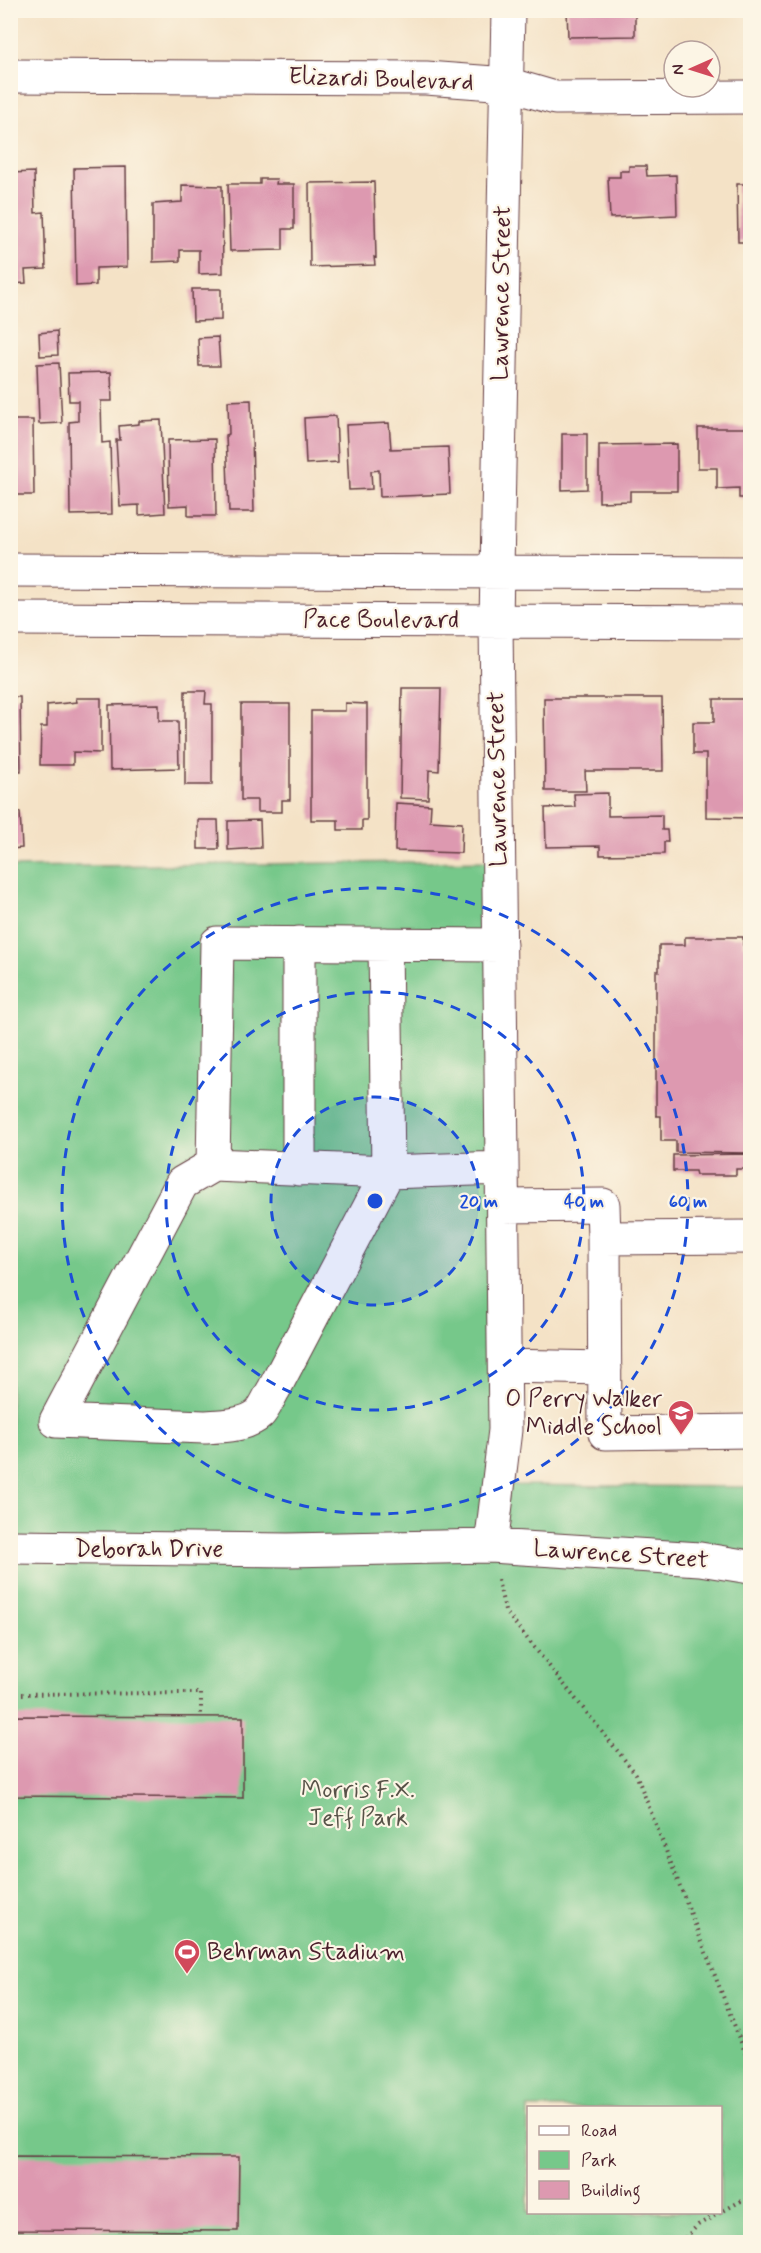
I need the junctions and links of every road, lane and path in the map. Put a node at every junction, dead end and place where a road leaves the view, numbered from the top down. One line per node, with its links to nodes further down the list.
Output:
1 (508, 10): 3 (street, Lawrence Street)
2 (10, 75): 3 (street, Elizardi Boulevard)
3 (507, 84): 4 (street, Elizardi Boulevard); 6 (street, Lawrence Street)
4 (750, 98)
5 (10, 570): 6 (street, Pace Boulevard)
6 (496, 572): 7 (street, Pace Boulevard); 9 (street, Lawrence Street)
7 (750, 573)
8 (10, 619): 9 (street, Pace Boulevard)
9 (496, 621): 10 (street, Pace Boulevard); 13 (street, Lawrence Street)
10 (750, 622)
11 (299, 943): 12 (street); 14 (street); 16 (street)
12 (385, 944): 13 (street); 17 (street)
13 (500, 945): 15 (street, Lawrence Street)
14 (213, 1165): 16 (street); 17 (street)
15 (502, 1168): 17 (street); 18 (street, Lawrence Street)
16 (299, 1169): 17 (street)
17 (388, 1172)
18 (503, 1206): 20 (street); 21 (street, Lawrence Street)
19 (750, 1237): 20 (street)
20 (604, 1239): 22 (street)
21 (505, 1366): 22 (street); 24 (street, Lawrence Street)
22 (605, 1368): 23 (street)
23 (750, 1431)
24 (491, 1546): 26 (street, Lawrence Street); 27 (street, Lawrence Street); 30 (path)
25 (10, 1547): 26 (street, Deborah Drive)
26 (288, 1550)
27 (750, 1567)
28 (10, 1694): 29 (path)
29 (201, 1717)
30 (750, 2065)
31 (750, 2196): 32 (path)
32 (722, 2212)
33 (718, 2214): 34 (path)
34 (681, 2242)

